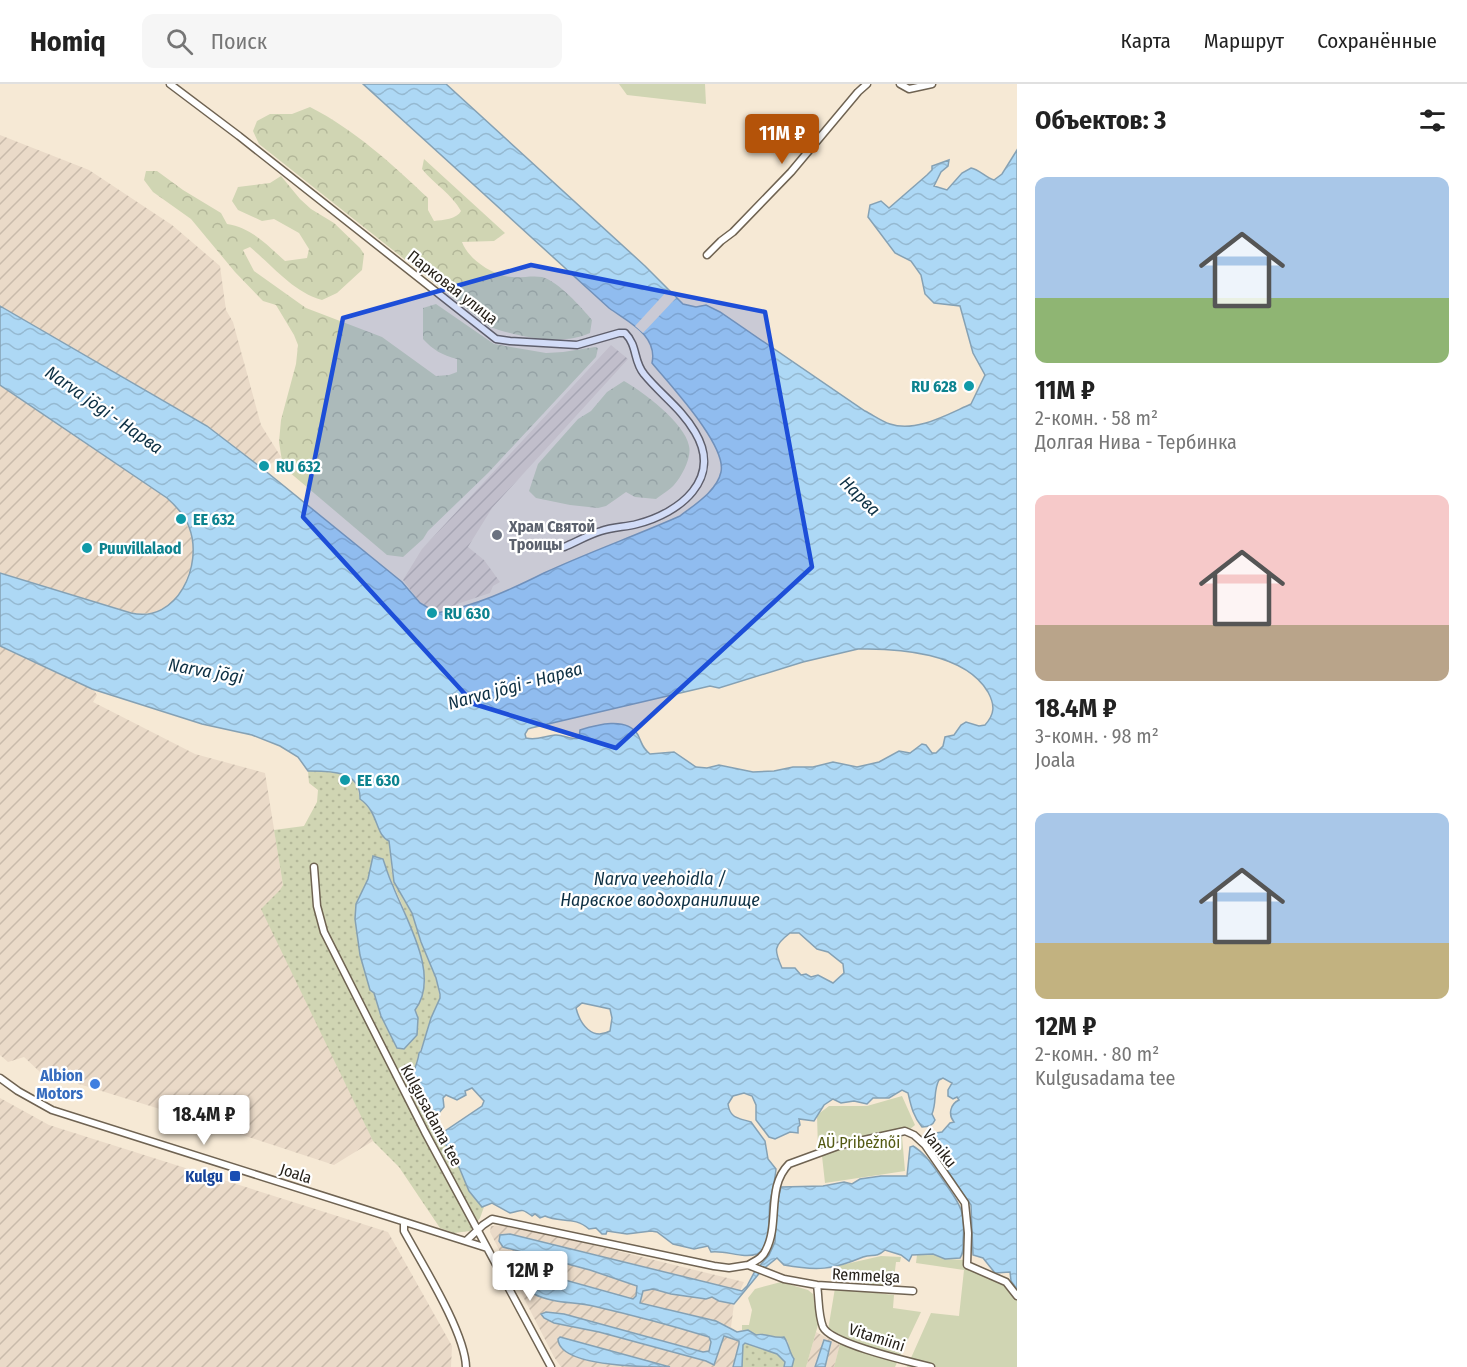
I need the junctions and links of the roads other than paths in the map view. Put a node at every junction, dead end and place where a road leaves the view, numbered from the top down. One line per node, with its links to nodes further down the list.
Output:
1 (170, 84): 6 (street, Парковая улица)
2 (867, 84): 5 (street)
3 (900, 84): 4 (street)
4 (932, 84)
5 (707, 255)
6 (564, 547)
7 (314, 867): 10 (street, Kulgusadama tee)
8 (0, 1077): 9 (street, Joala)
9 (404, 1222): 11 (street, Joala); 17 (street)
10 (479, 1230): 11 (street); 12 (street, Kulgusadama tee); 13 (street)
11 (467, 1240): 12 (street, Joala)
12 (488, 1248): 18 (street, Kulgusadama tee)
13 (751, 1266): 14 (street, Remmelga); 16 (street, Vaniku)
14 (817, 1286): 15 (street, Remmelga); 19 (street, Vitamiini)
15 (913, 1291)
16 (1017, 1296)
17 (466, 1367)
18 (551, 1367)
19 (931, 1367)

